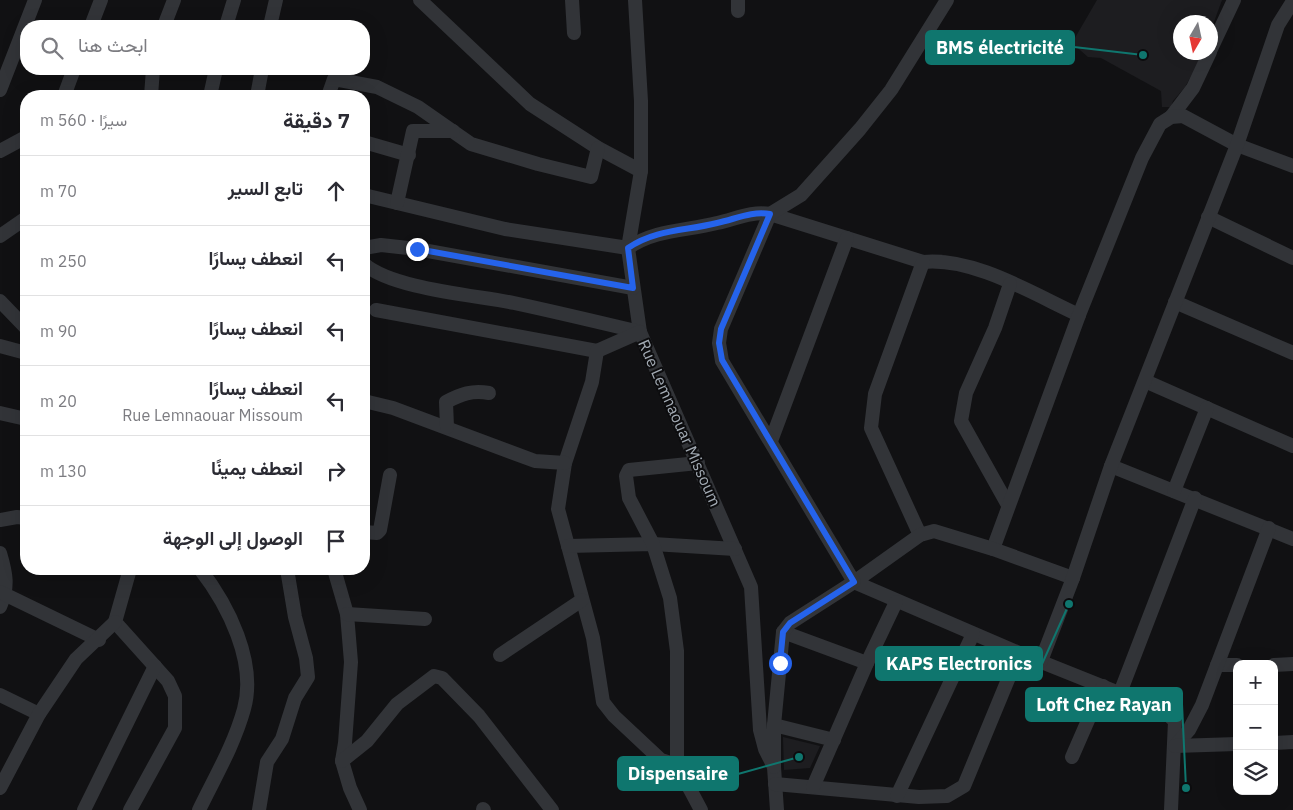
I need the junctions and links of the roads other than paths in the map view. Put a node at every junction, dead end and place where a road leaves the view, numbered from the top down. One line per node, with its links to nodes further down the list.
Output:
1 (35, 0): 12 (street)
2 (100, 0): 13 (street)
3 (174, 0): 14 (street)
4 (234, 0): 15 (street)
5 (276, 0): 16 (street)
6 (420, 0): 36 (street)
7 (572, 0): 17 (street)
8 (635, 0): 40 (street, Rue Lemnaouar Missoum)
9 (947, 0): 43 (street)
10 (1234, 0): 18 (street)
11 (1292, 0): 35 (street)
12 (27, 20)
13 (92, 20)
14 (166, 20)
15 (228, 20)
16 (271, 20)
17 (574, 33)
18 (1218, 35)
19 (20, 39): 25 (street)
20 (1206, 60): 31 (street)
21 (72, 75): 26 (street)
22 (153, 75): 27 (street)
23 (215, 75): 28 (street)
24 (261, 75): 29 (street)
25 (0, 90)
26 (66, 90)
27 (151, 90)
28 (211, 90)
29 (258, 90)
30 (330, 90): 32 (street)
31 (1171, 117): 35 (street); 58 (street)
32 (453, 131): 36 (street); 38 (street)
33 (20, 140): 37 (street)
34 (370, 144): 38 (street)
35 (1237, 145): 39 (street); 44 (street)
36 (598, 148): 40 (street)
37 (0, 151)
38 (409, 155): 42 (street)
39 (1293, 166)
40 (641, 171): 49 (street, Rue Lemnaouar Missoum)
41 (370, 196): 42 (street)
42 (397, 203): 49 (street)
43 (770, 214): 47 (street); 49 (street); 72 (street)
44 (1208, 217): 50 (street); 56 (street)
45 (20, 222): 46 (street)
46 (0, 236)
47 (847, 238): 51 (street); 72 (street)
48 (370, 247): 54 (street)
49 (628, 248): 54 (street, Rue Lemnaouar Missoum)
50 (1293, 258)
51 (923, 262): 53 (street); 85 (street)
52 (370, 269): 60 (street)
53 (1010, 284): 58 (street); 80 (street)
54 (633, 288): 60 (street, Rue Lemnaouar Missoum)
55 (0, 301): 59 (street)
56 (1175, 302): 64 (street); 65 (street)
57 (376, 310): 63 (street)
58 (1079, 315): 80 (street)
59 (20, 322)
60 (640, 332): 63 (street); 75 (street, Rue Lemnaouar Missoum)
61 (0, 346): 62 (street)
62 (20, 351)
63 (597, 351): 74 (street)
64 (1293, 353)
65 (1145, 381): 68 (street); 76 (street)
66 (489, 393): 71 (street)
67 (370, 402): 71 (street)
68 (1207, 408): 73 (street); 78 (street)
69 (0, 413): 70 (street)
70 (20, 418)
71 (447, 427): 74 (street)
72 (771, 441): 97 (street)
73 (1293, 446)
74 (565, 463): 88 (street)
75 (698, 463): 87 (street); 89 (street, Rue Lemnaouar Missoum)
76 (1110, 466): 78 (street); 96 (street)
77 (390, 475): 84 (street)
78 (1174, 491): 79 (street)
79 (1195, 498): 83 (street); 118 (street)
80 (1008, 505): 90 (street)
81 (20, 517): 82 (street)
82 (0, 520)
83 (1269, 528): 86 (street); 113 (street)
84 (370, 532)
85 (920, 535): 90 (street); 97 (street)
86 (1293, 539)
87 (653, 544): 88 (street); 89 (street); 129 (street)
88 (568, 546): 99 (street)
89 (735, 549): 130 (street, Rue Lemnaouar Missoum)
90 (993, 549): 96 (street)
91 (0, 553): 98 (street)
92 (128, 575): 104 (street)
93 (208, 575): 137 (street)
94 (288, 575): 138 (street)
95 (336, 575): 102 (street)
96 (1073, 578): 110 (street)
97 (854, 582): 100 (street); 105 (street)
98 (3, 593): 101 (street); 107 (street)
99 (582, 600): 109 (street); 129 (street)
100 (896, 602): 106 (street); 111 (street)
101 (0, 607)
102 (347, 614): 103 (street); 128 (street)
103 (425, 619)
104 (115, 622): 107 (street); 115 (street)
105 (783, 632): 111 (street); 121 (street)
106 (973, 634): 108 (street); 134 (street)
107 (99, 640): 120 (street)
108 (1019, 653): 110 (street); 134 (street)
109 (500, 655)
110 (1041, 661): 117 (street)
111 (867, 663): 122 (street)
112 (1293, 664): 114 (street)
113 (1218, 665): 116 (street); 126 (street)
114 (1278, 665)
115 (155, 666): 135 (street); 136 (street)
116 (1233, 666)
117 (1103, 686): 118 (street); 127 (street)
118 (1120, 693): 126 (street)
119 (0, 694): 120 (street)
120 (39, 714): 133 (street)
121 (774, 725): 122 (street); 130 (street)
122 (834, 740): 132 (street)
123 (1293, 742): 124 (street)
124 (1278, 743)
125 (1233, 744): 126 (street)
126 (1175, 746): 143 (street)
127 (1072, 757)
128 (342, 761): 139 (street); 140 (street)
129 (677, 765): 141 (street)
130 (774, 766): 131 (street, Rue Lemnaouar Missoum)
131 (775, 784): 132 (street); 142 (street, Rue Lemnaouar Missoum)
132 (813, 787): 134 (street)
133 (0, 788)
134 (897, 796)
135 (84, 810)
136 (130, 810)
137 (199, 810)
138 (259, 810)
139 (360, 810)
140 (552, 810)
141 (701, 810)
142 (777, 810)
143 (1172, 810)

